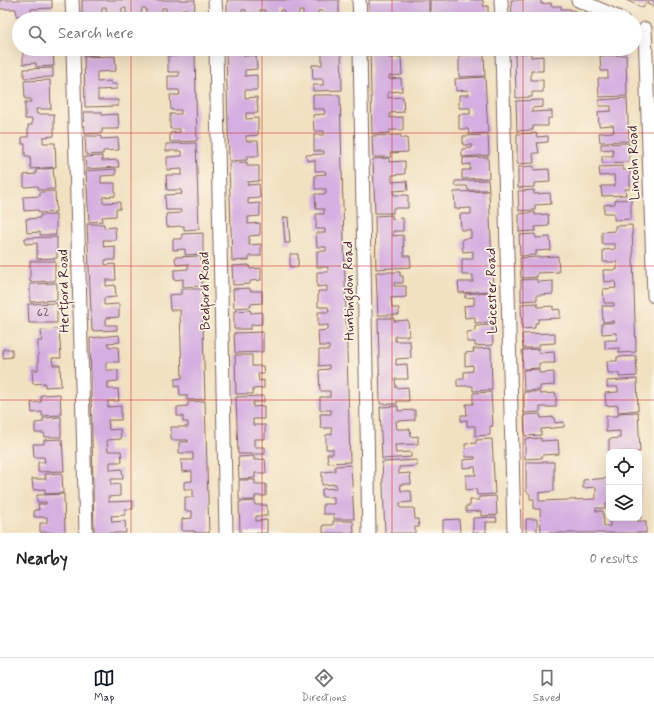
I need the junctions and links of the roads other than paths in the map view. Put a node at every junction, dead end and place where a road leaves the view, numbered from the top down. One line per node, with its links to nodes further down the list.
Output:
1 (72, 0): 6 (street)
2 (215, 0): 7 (street)
3 (359, 0): 8 (street)
4 (501, 0): 9 (street)
5 (578, 0): 10 (street)
6 (73, 12)
7 (216, 12)
8 (360, 12)
9 (502, 12)
10 (606, 12)
11 (645, 29): 16 (street, Lincoln Road)
12 (74, 56): 17 (street, Hertford Road)
13 (216, 56): 18 (street, Bedford Road)
14 (360, 56): 19 (street, Huntingdon Road)
15 (502, 56): 20 (street, Leicester Road)
16 (654, 296)
17 (86, 533)
18 (226, 533)
19 (369, 533)
20 (514, 533)

